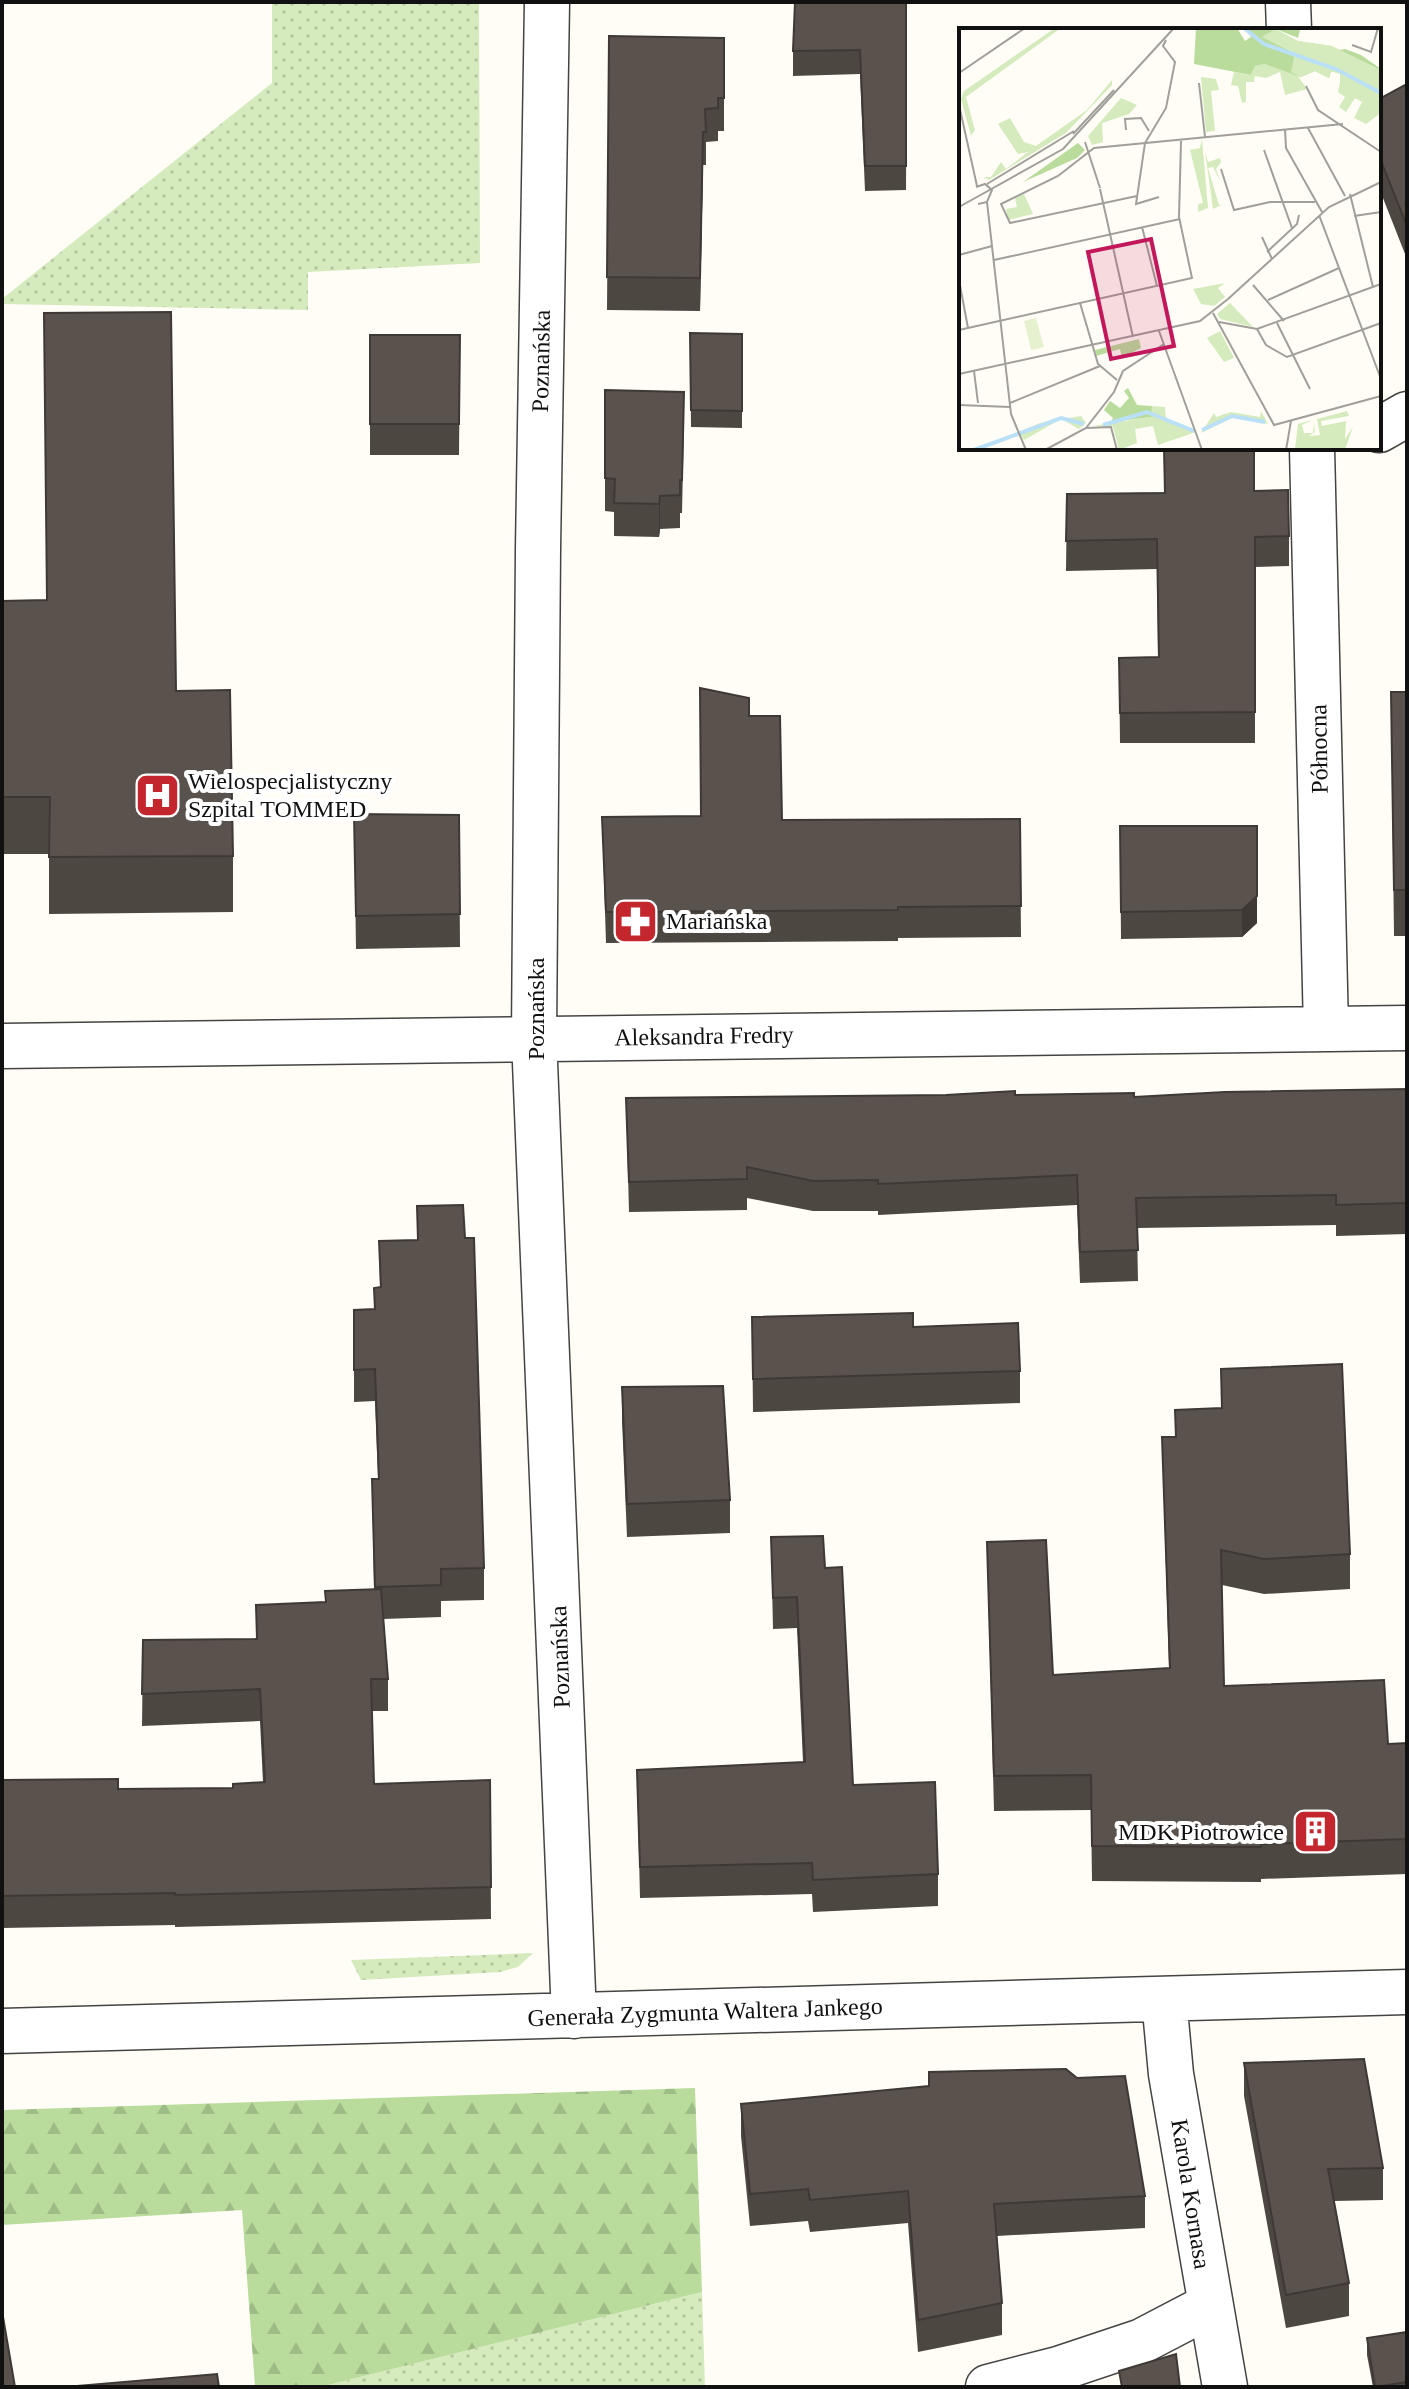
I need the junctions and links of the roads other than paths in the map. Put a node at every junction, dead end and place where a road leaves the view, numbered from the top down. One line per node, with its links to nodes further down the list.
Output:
1 (547, 2): 9 (street, Poznańska)
2 (1288, 2): 3 (street)
3 (1289, 28)
4 (1407, 414): 5 (street)
5 (1381, 429)
6 (1324, 455): 8 (street, Północna)
7 (1407, 1028): 8 (street, Aleksandra Fredry)
8 (1326, 1029): 9 (street, Aleksandra Fredry)
9 (534, 1038): 10 (street, Aleksandra Fredry); 13 (street, Poznańska)
10 (2, 1046)
11 (1407, 1992): 12 (street, Generała Zygmunta Waltera Jankego)
12 (1164, 1999): 13 (street, Generała Zygmunta Waltera Jankego); 15 (street, Karola Kornasa)
13 (574, 2016): 14 (street, Generała Zygmunta Waltera Jankego)
14 (2, 2031)
15 (1209, 2306): 16 (street); 17 (street, Karola Kornasa)
16 (988, 2387)
17 (1225, 2387)

